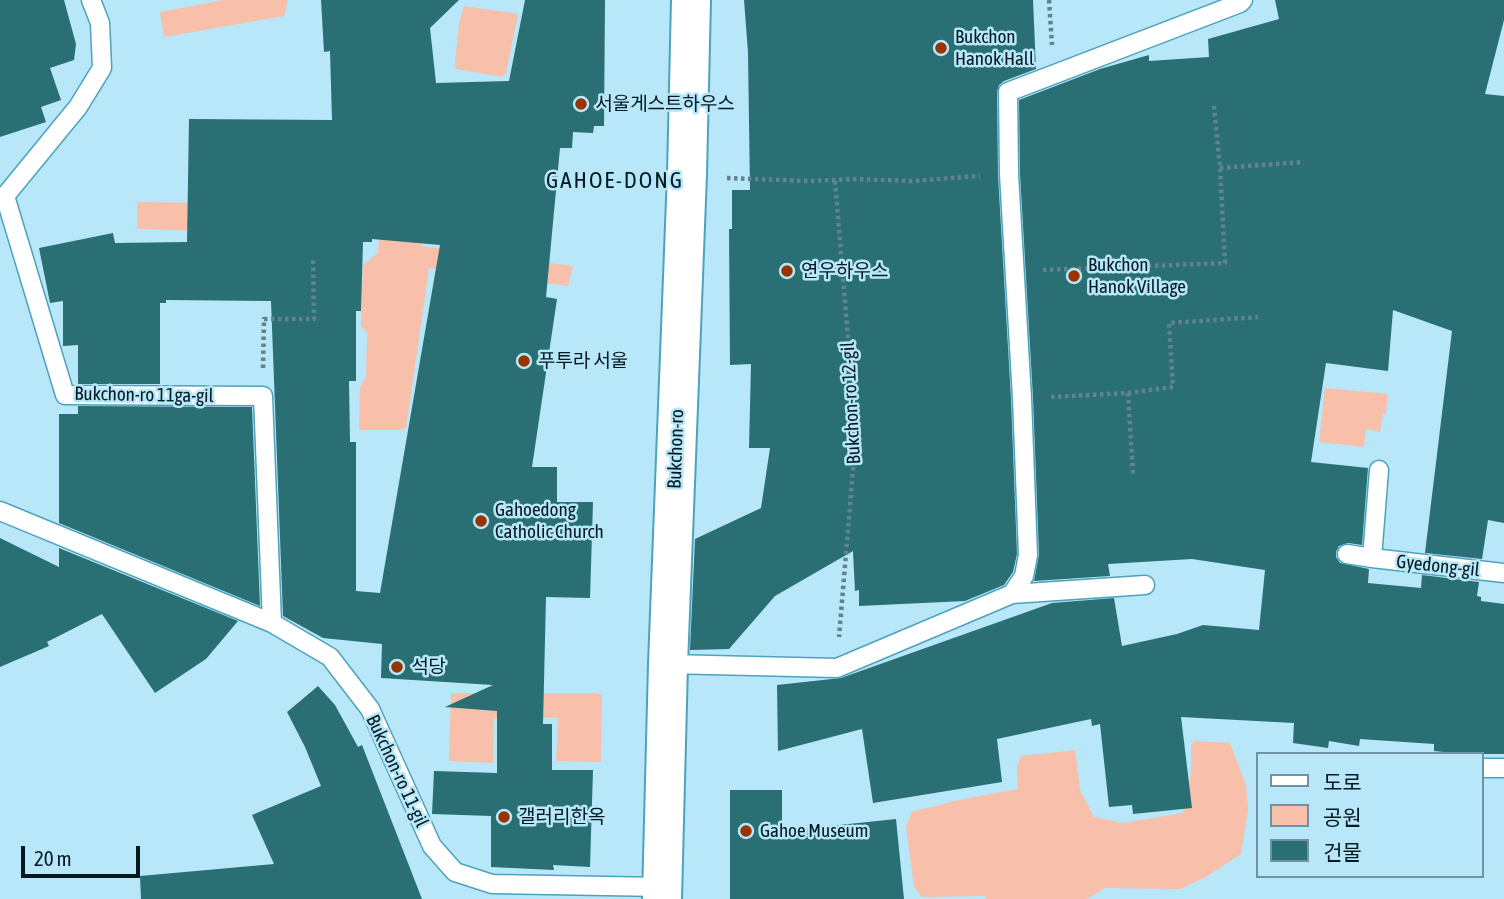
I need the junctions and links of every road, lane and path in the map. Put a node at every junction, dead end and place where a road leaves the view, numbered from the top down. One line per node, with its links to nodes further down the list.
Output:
1 (91, 0): 12 (lane, Bukchon-ro 11ga-gil)
2 (691, 0): 28 (street, Bukchon-ro)
3 (1049, 0): 5 (path)
4 (1243, 0): 5 (lane)
5 (1062, 71): 9 (lane)
6 (1214, 106): 8 (path)
7 (1304, 162): 8 (path)
8 (1220, 168): 14 (path)
9 (1009, 174): 11 (path); 14 (lane)
10 (721, 178): 11 (path)
11 (835, 181): 29 (path, Bukchon-ro 12-gil)
12 (2, 198): 17 (lane, Bukchon-ro 11ga-gil)
13 (313, 260): 17 (path)
14 (1016, 271): 18 (lane)
15 (1258, 317): 16 (path)
16 (1128, 393): 18 (path); 20 (path)
17 (263, 397): 27 (lane)
18 (1022, 398): 26 (lane)
19 (1379, 470): 23 (lane, Gyedong-gil)
20 (1133, 474)
21 (0, 511): 27 (lane, Bukchon-ro 11-gil)
22 (1347, 554): 23 (lane, Gyedong-gil)
23 (1372, 558): 24 (lane, Gyedong-gil)
24 (1504, 573)
25 (1145, 585): 26 (lane)
26 (1012, 594): 29 (lane)
27 (272, 623): 32 (lane, Bukchon-ro 11-gil)
28 (667, 664): 29 (lane); 32 (street, Bukchon-ro)
29 (836, 668)
30 (1483, 768): 31 (lane)
31 (1504, 768)
32 (662, 893)

